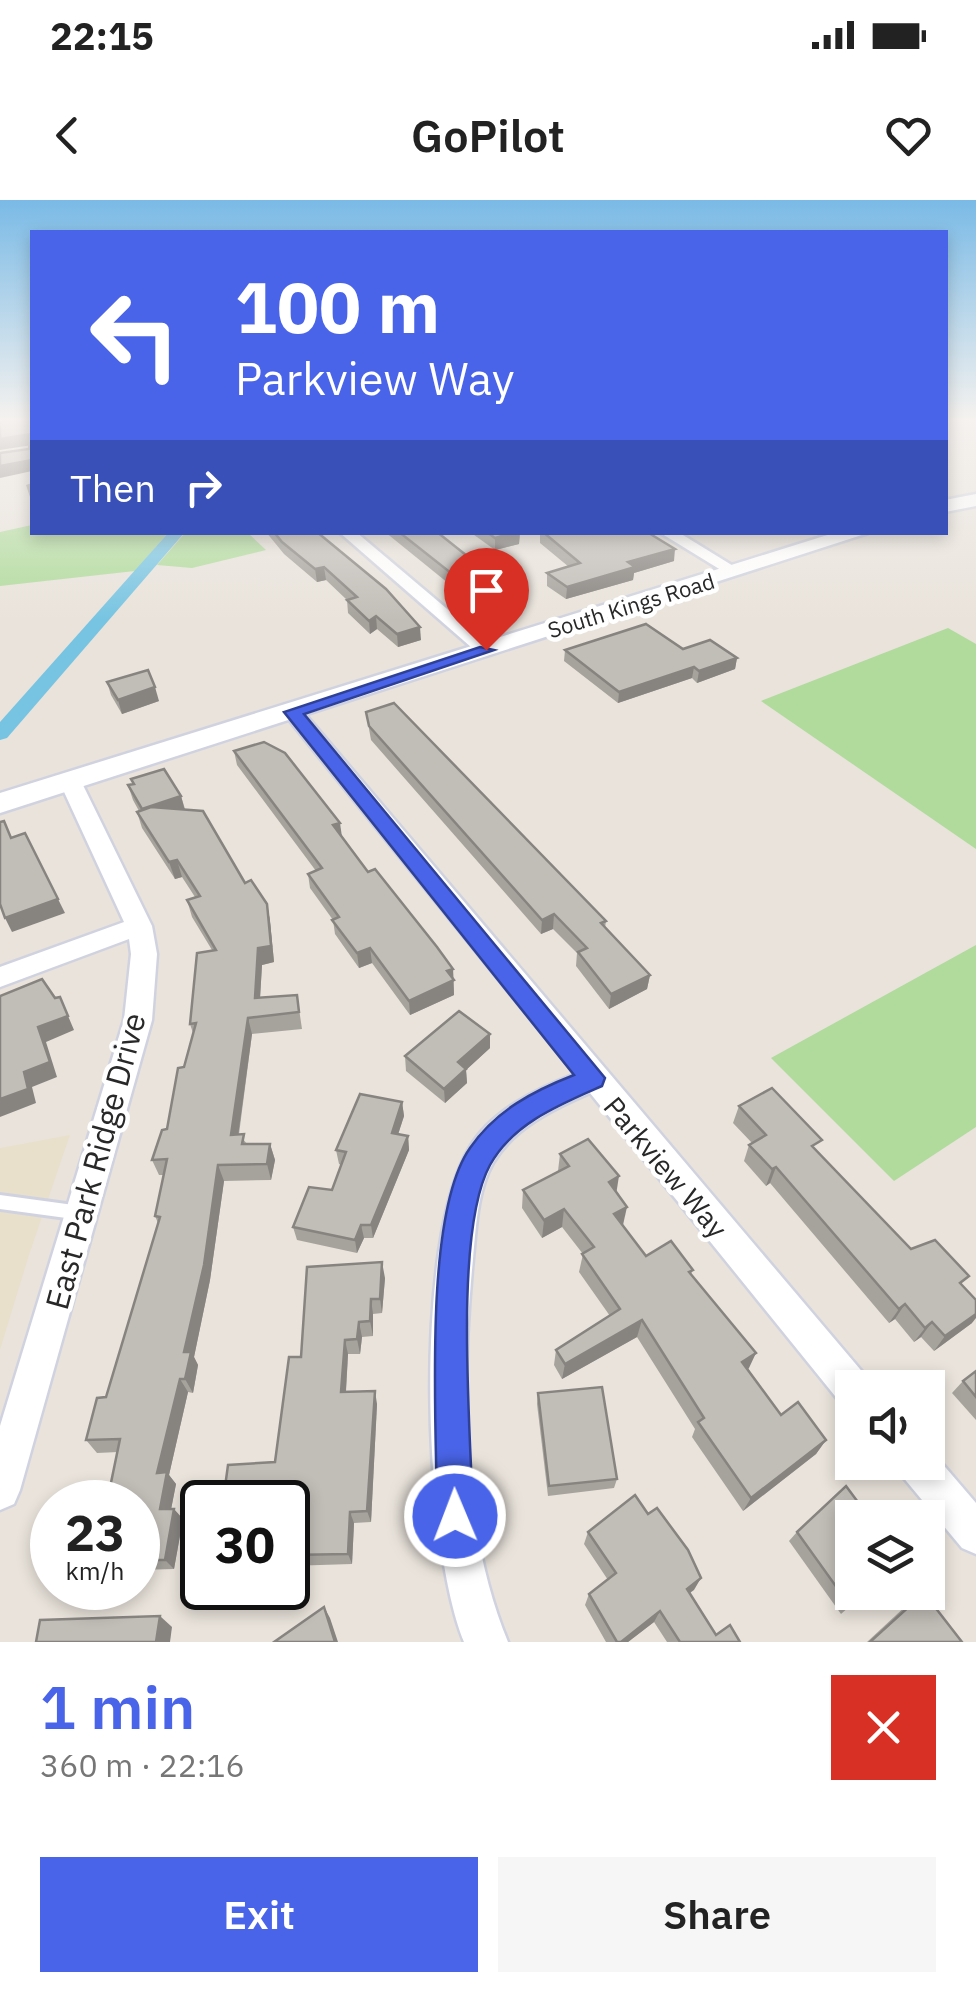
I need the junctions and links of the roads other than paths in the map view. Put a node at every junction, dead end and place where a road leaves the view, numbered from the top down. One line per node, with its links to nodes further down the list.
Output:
1 (350, 535): 5 (street)
2 (671, 535): 4 (street)
3 (852, 535): 4 (main road, South Kings Road)
4 (735, 572): 5 (main road, South Kings Road)
5 (486, 650): 6 (main road, South Kings Road)
6 (293, 712): 7 (main road, South Kings Road); 11 (street, Parkview Way)
7 (70, 781): 8 (main road, South Kings Road); 9 (street, East Park Ridge Drive)
8 (0, 803)
9 (139, 926): 10 (street); 13 (street, East Park Ridge Drive)
10 (0, 977)
11 (592, 1078): 14 (street, Parkview Way); 18 (street)
12 (0, 1202): 13 (lane)
13 (83, 1213): 16 (street, East Park Ridge Drive)
14 (837, 1370)
15 (931, 1480): 17 (street)
16 (0, 1490)
17 (976, 1534)
18 (486, 1642)

